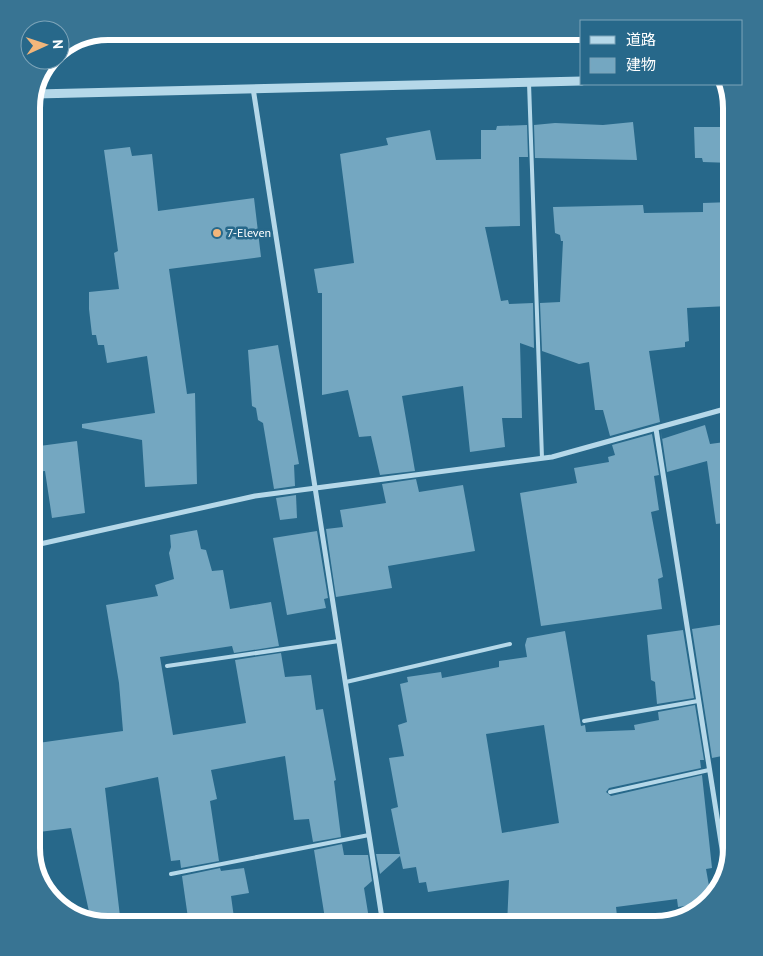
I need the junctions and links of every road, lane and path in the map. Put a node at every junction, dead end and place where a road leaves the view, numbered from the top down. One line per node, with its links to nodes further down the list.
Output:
1 (580, 81): 2 (street)
2 (529, 83): 3 (street); 7 (lane)
3 (252, 88): 4 (street); 8 (street)
4 (42, 94)
5 (723, 410): 6 (street)
6 (656, 429): 7 (street); 14 (street)
7 (542, 458): 8 (street)
8 (316, 488): 9 (street); 10 (street)
9 (40, 544)
10 (339, 642): 12 (lane); 13 (street)
11 (510, 644): 13 (lane)
12 (167, 666)
13 (346, 682): 20 (street)
14 (698, 701): 15 (lane); 16 (street)
15 (584, 720)
16 (709, 770): 17 (lane); 19 (street)
17 (610, 792)
18 (723, 822): 19 (lane)
19 (718, 823): 21 (street)
20 (369, 835): 22 (lane); 23 (street)
21 (723, 852)
22 (172, 874)
23 (382, 916)

